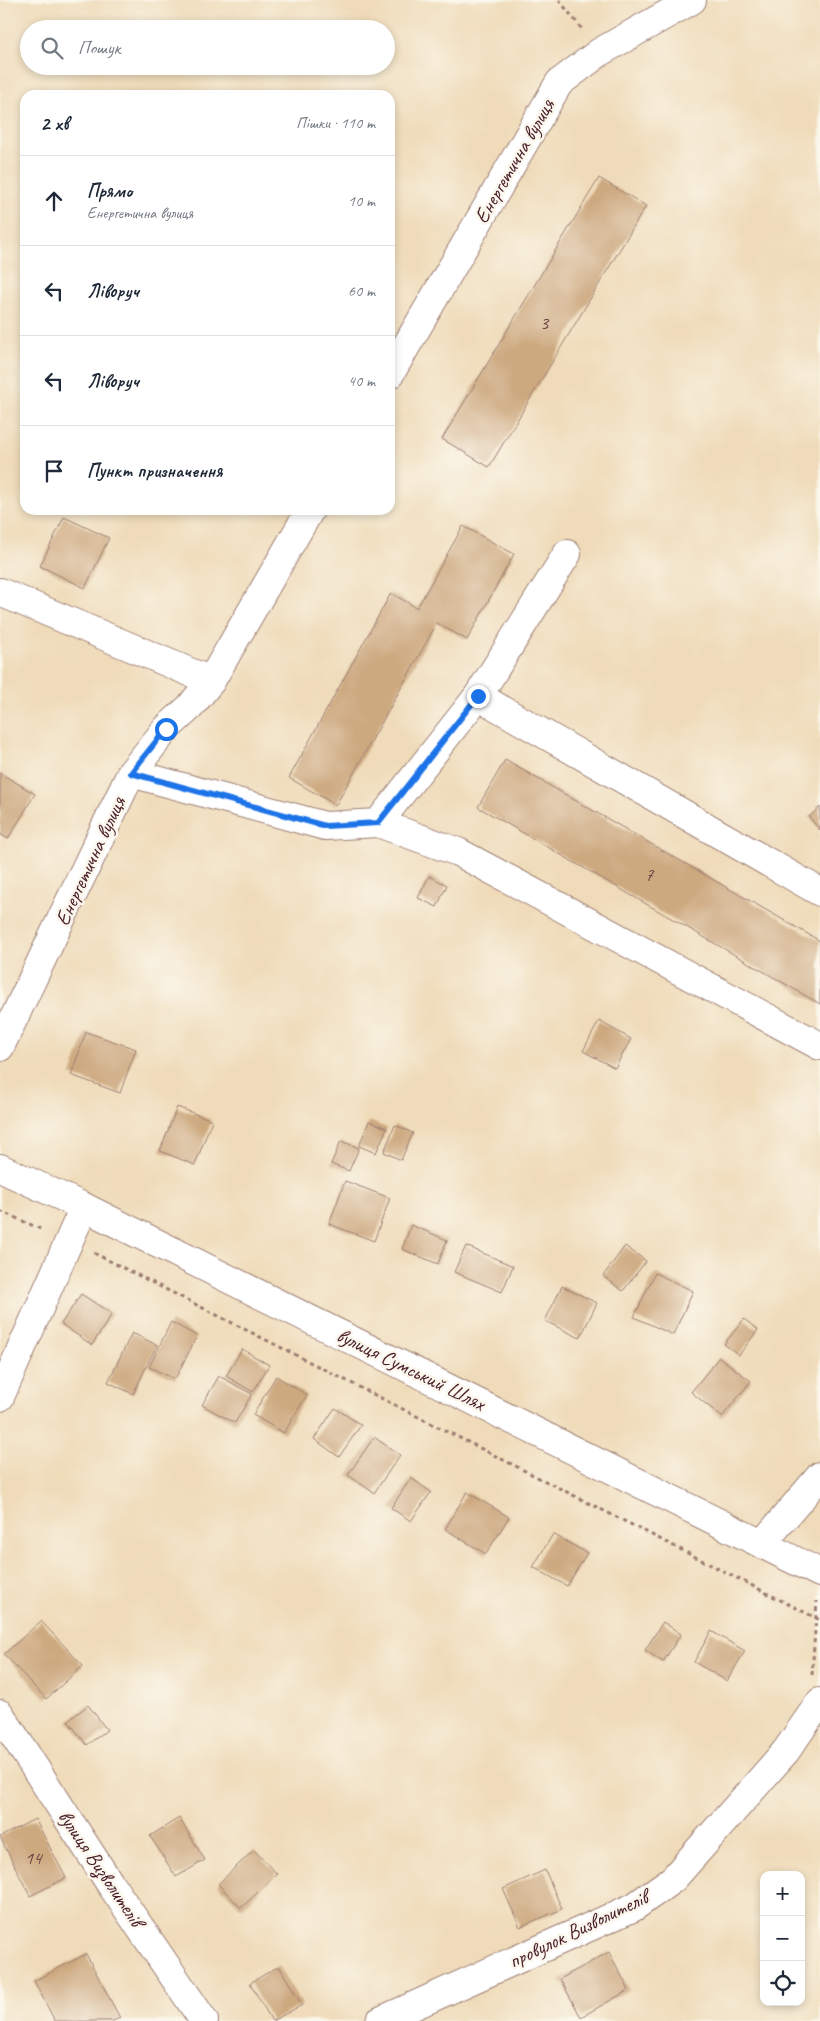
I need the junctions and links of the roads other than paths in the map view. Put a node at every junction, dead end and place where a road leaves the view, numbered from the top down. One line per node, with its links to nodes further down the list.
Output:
1 (692, 0): 2 (street, Енергетична вулиця)
2 (395, 365)
3 (307, 515): 6 (street, Енергетична вулиця)
4 (567, 554): 7 (street)
5 (0, 592): 6 (street)
6 (211, 681): 8 (street, Енергетична вулиця)
7 (478, 696): 9 (street); 10 (street)
8 (131, 773): 9 (street); 12 (street, Енергетична вулиця)
9 (378, 823): 11 (street)
10 (820, 892)
11 (820, 1046)
12 (0, 1047)
13 (0, 1168): 14 (street, вулиця Сумський Шлях)
14 (84, 1207): 15 (street); 17 (street, вулиця Сумський Шлях)
15 (0, 1397)
16 (820, 1476): 17 (street)
17 (762, 1544): 18 (street, вулиця Сумський Шлях)
18 (819, 1583)
19 (815, 1708): 22 (street, провулок Визволителів)
20 (0, 1714): 21 (street, вулиця Визволителів)
21 (204, 2021)
22 (380, 2021)

